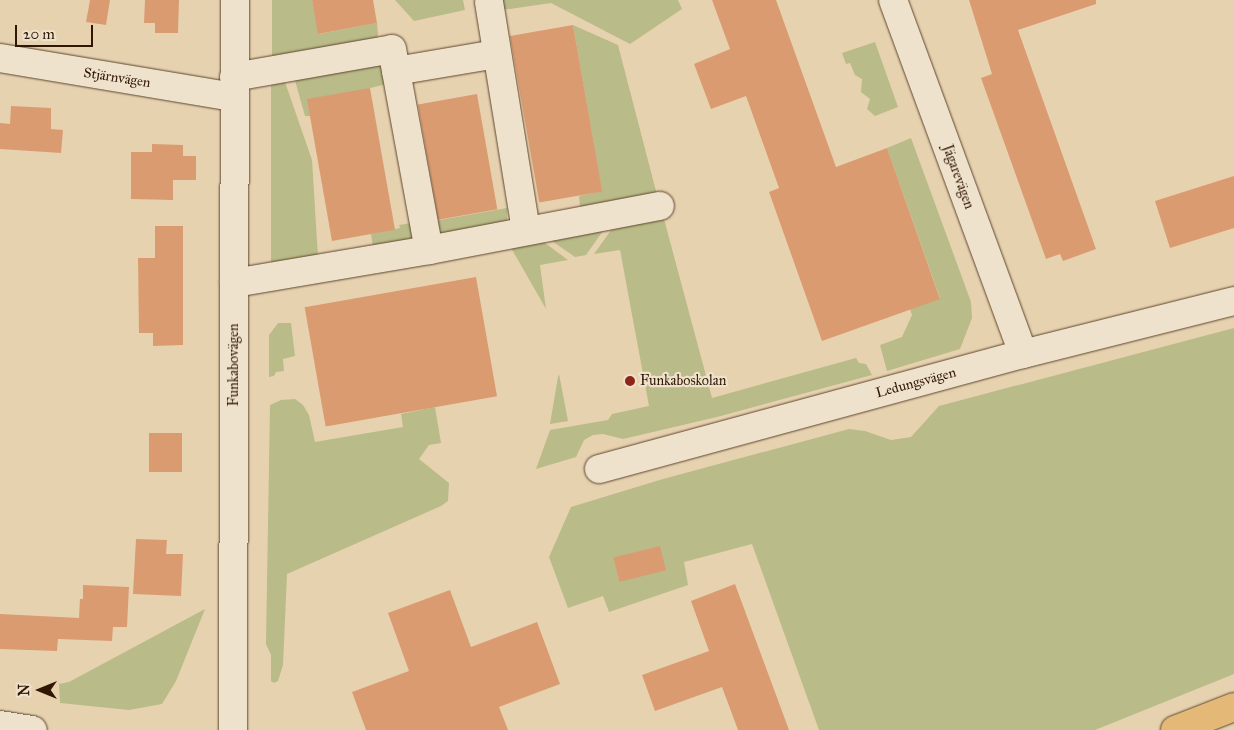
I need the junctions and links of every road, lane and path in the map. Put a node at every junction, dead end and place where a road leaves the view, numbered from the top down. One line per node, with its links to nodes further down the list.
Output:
1 (234, 0): 7 (street, Funkabovägen)
2 (893, 0): 13 (street, Jägarevägen)
3 (489, 2): 4 (street)
4 (496, 54): 6 (street); 9 (street)
5 (0, 58): 7 (street, Stjärnvägen)
6 (396, 71): 7 (street, Stjärnvägen); 10 (street)
7 (234, 87): 11 (street, Funkabovägen)
8 (660, 206): 9 (street)
9 (526, 230): 10 (street)
10 (429, 250): 11 (street)
11 (234, 284): 18 (street, Funkabovägen)
12 (1234, 301): 13 (street, Ledungsvägen)
13 (1023, 354): 14 (street, Ledungsvägen)
14 (599, 469)
15 (1234, 707): 19 (main road)
16 (0, 725): 17 (street)
17 (33, 730)
18 (233, 730)
19 (1175, 730)

